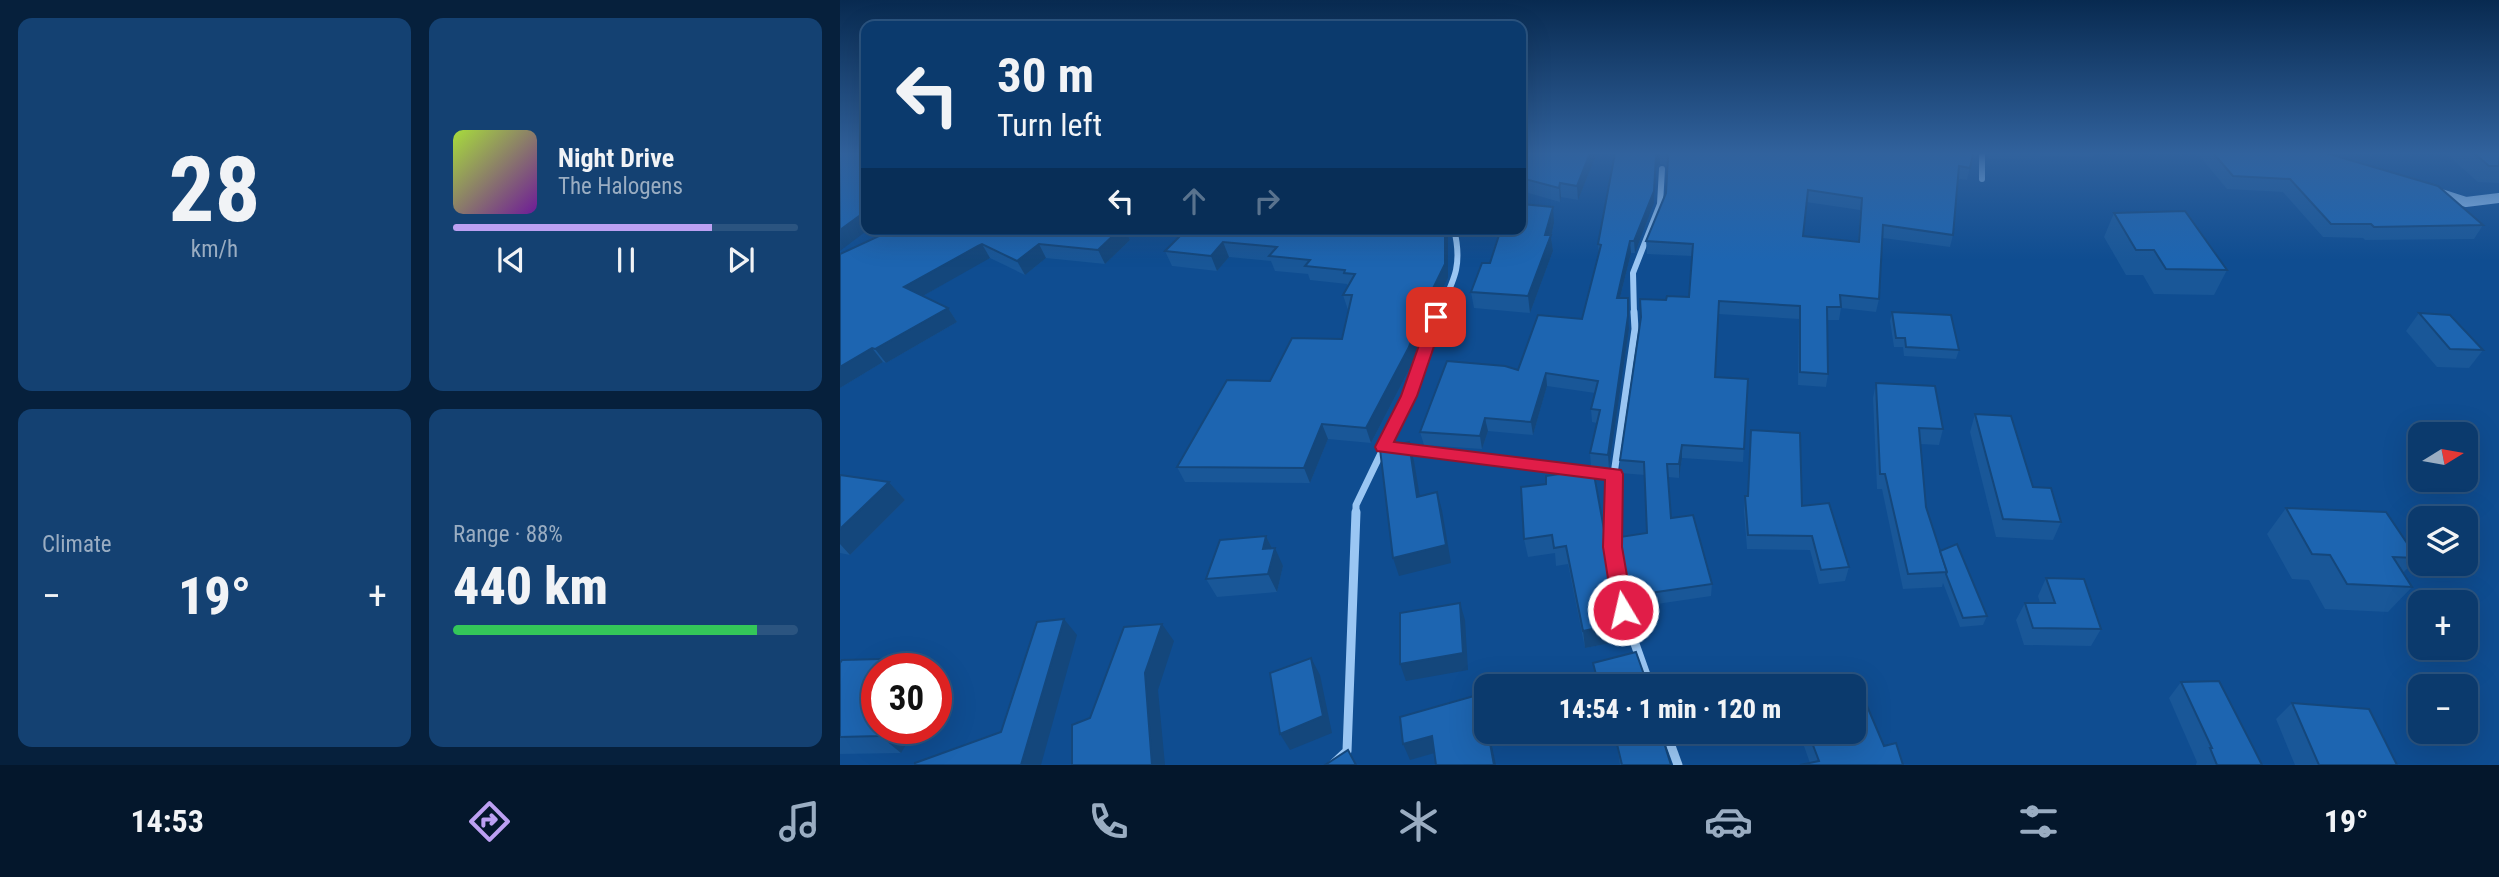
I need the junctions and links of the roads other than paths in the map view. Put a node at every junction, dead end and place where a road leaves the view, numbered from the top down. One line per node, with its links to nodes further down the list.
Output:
1 (1661, 189): 6 (street)
2 (2430, 191): 3 (street)
3 (2499, 198)
4 (1455, 235): 5 (street)
5 (1383, 447): 6 (lane); 9 (street)
6 (1614, 474): 7 (street)
7 (1646, 674)
8 (1670, 744): 10 (street)
9 (1332, 765)
10 (1678, 765)

